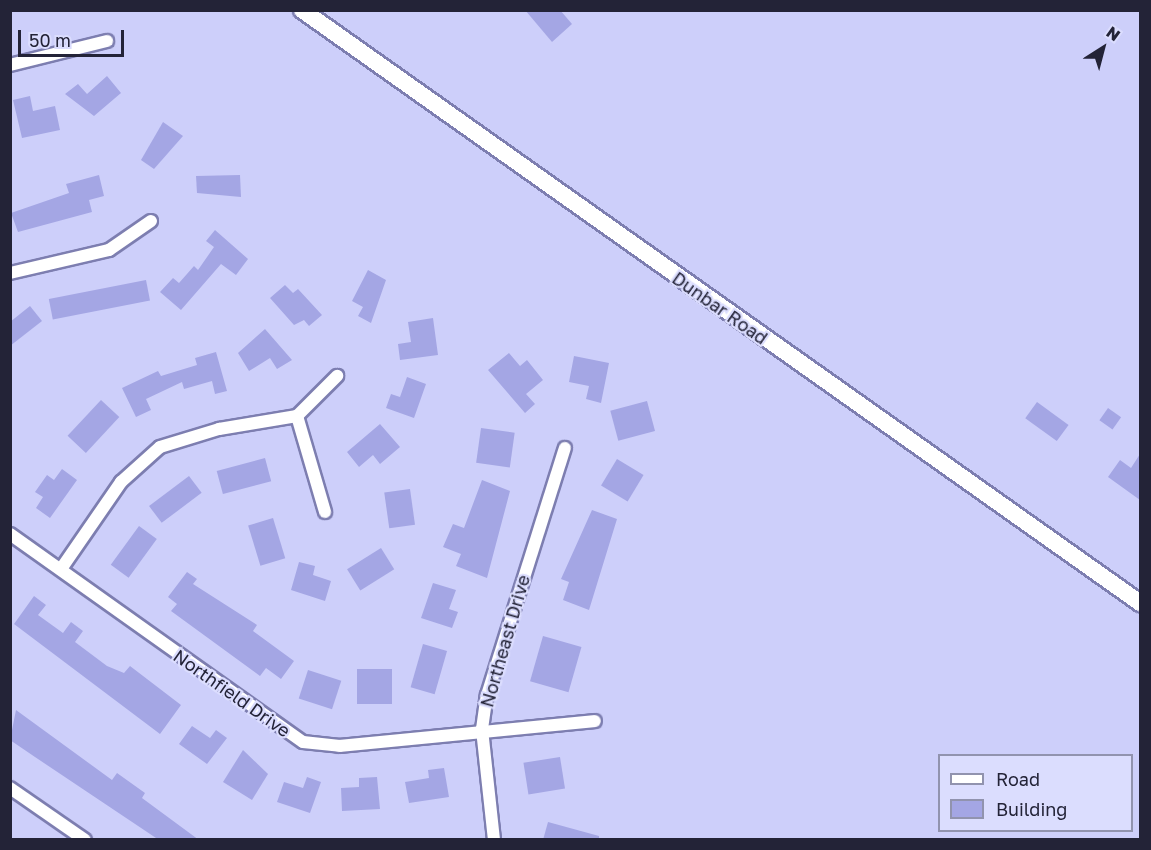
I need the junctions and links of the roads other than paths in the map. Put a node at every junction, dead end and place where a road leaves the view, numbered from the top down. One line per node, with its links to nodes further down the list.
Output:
1 (302, 10): 12 (street, Dunbar Road)
2 (107, 41): 3 (street)
3 (10, 65)
4 (151, 221): 5 (street)
5 (10, 273)
6 (337, 376): 7 (street)
7 (297, 416): 9 (street); 11 (street)
8 (565, 448): 14 (street, Northeast Drive)
9 (325, 512)
10 (10, 534): 11 (street, Northfield Drive)
11 (61, 569): 14 (street, Northfield Drive)
12 (1140, 603)
13 (595, 720): 14 (street, Northfield Drive)
14 (482, 729): 17 (street, Northeast Drive)
15 (10, 788): 16 (street)
16 (85, 840)
17 (494, 840)

